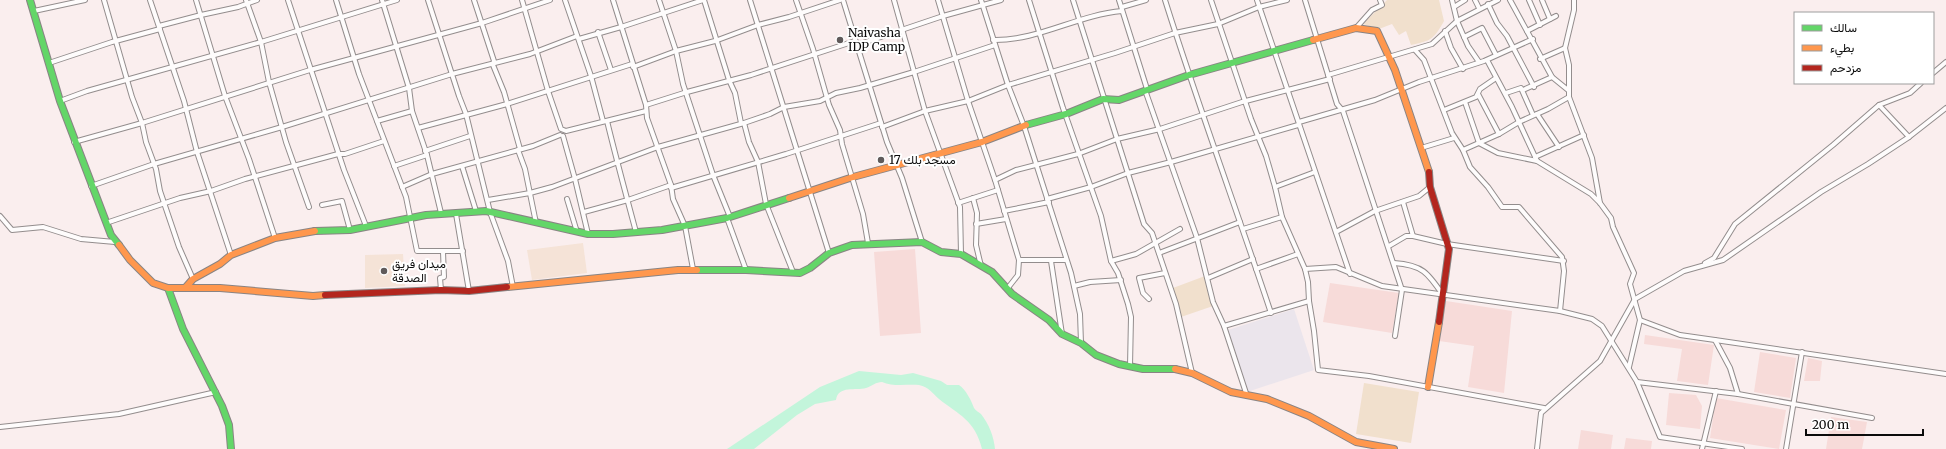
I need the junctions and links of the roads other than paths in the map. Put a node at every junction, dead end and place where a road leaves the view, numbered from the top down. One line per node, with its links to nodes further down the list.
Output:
1 (30, 0): 53 (street)
2 (85, 0): 53 (street)
3 (104, 0): 84 (street)
4 (150, 0): 68 (street)
5 (196, 0): 56 (street)
6 (257, 0): 44 (street)
7 (288, 0): 71 (street)
8 (336, 0): 59 (street)
9 (382, 0): 47 (street)
10 (397, 0): 47 (street)
11 (428, 0): 77 (street)
12 (474, 0): 63 (street)
13 (522, 0): 50 (street)
14 (550, 0): 50 (street)
15 (565, 0): 78 (street)
16 (613, 0): 67 (street)
17 (659, 0): 54 (street)
18 (704, 0): 54 (street); 81 (street)
19 (750, 0): 65 (street)
20 (796, 0): 55 (street)
21 (840, 0): 55 (street)
22 (843, 0): 86 (street)
23 (894, 0): 70 (street)
24 (938, 0): 57 (street)
25 (1001, 0): 45 (street)
26 (1029, 0): 75 (street)
27 (1073, 0): 61 (street)
28 (1119, 0): 52 (street)
29 (1146, 0): 52 (street)
30 (1164, 0): 76 (street)
31 (1211, 0): 64 (street)
32 (1257, 0): 48 (street)
33 (1288, 0): 48 (street)
34 (1305, 0): 79 (street)
35 (1380, 0): 69 (street)
36 (1452, 0): 49 (street)
37 (1465, 0): 49 (street)
38 (1475, 0): 51 (street)
39 (1498, 0): 46 (street)
40 (1510, 0): 73 (street)
41 (1529, 0): 66 (street)
42 (1542, 0): 60 (street)
43 (1574, 0): 91 (street)
44 (247, 2): 56 (street); 85 (street)
45 (981, 2): 57 (street); 82 (street)
46 (1488, 4): 51 (street); 90 (street)
47 (383, 5): 59 (street); 88 (street)
48 (1259, 7): 64 (street); 92 (street)
49 (1454, 7): 62 (street)
50 (525, 8): 63 (street); 95 (street)
51 (1479, 8): 62 (street)
52 (1122, 9): 61 (street); 89 (street)
53 (34, 11): 107 (street)
54 (664, 13): 67 (street); 94 (street)
55 (800, 14): 65 (street); 97 (street)
56 (201, 15): 68 (street); 96 (street)
57 (943, 16): 70 (street); 101 (street)
58 (1556, 16): 60 (street)
59 (340, 17): 71 (street); 100 (street)
60 (1550, 18): 66 (street)
61 (1080, 20): 75 (street); 103 (street)
62 (1457, 21): 72 (street); 80 (street)
63 (482, 22): 77 (street); 109 (street)
64 (1218, 24): 76 (street); 108 (street)
65 (758, 25): 81 (street); 113 (street)
66 (1540, 25): 73 (street)
67 (621, 27): 74 (street); 110 (street)
68 (160, 28): 84 (street); 111 (street)
69 (1356, 28): 79 (street); 99 (street)
70 (901, 29): 86 (street); 116 (street)
71 (298, 30): 85 (street); 114 (street)
72 (1444, 31): 93 (street); 112 (street)
73 (1528, 31): 83 (street)
74 (598, 32): 78 (street); 115 (street)
75 (1039, 33): 82 (street); 117 (street)
76 (1175, 33): 89 (street); 120 (street)
77 (439, 34): 88 (street); 119 (street)
78 (578, 37): 95 (street); 121 (street)
79 (1317, 38): 92 (street); 122 (street)
80 (1464, 38): 98 (street); 105 (street)
81 (717, 40): 94 (street); 127 (street)
82 (993, 40): 87 (street)
83 (1533, 40): 90 (street); 102 (street)
84 (116, 41): 107 (street); 126 (street)
85 (261, 42): 96 (street); 128 (street)
86 (856, 43): 97 (street); 130 (street)
87 (995, 45): 101 (street); 131 (street)
88 (397, 46): 100 (street); 133 (street)
89 (1134, 46): 103 (street); 134 (street)
90 (1513, 48): 98 (street); 132 (street)
91 (1565, 48): 102 (street); 137 (street)
92 (1274, 50): 108 (street); 139 (street)
93 (1415, 50): 99 (street); 123 (street)
94 (676, 51): 110 (street); 140 (street)
95 (538, 52): 109 (street); 138 (street)
96 (213, 55): 111 (street); 143 (street)
97 (814, 55): 113 (street); 144 (street)
98 (1496, 55): 104 (street)
99 (1387, 56): 122 (street); 135 (street)
100 (355, 58): 114 (street); 147 (street)
101 (956, 59): 116 (street); 149 (street)
102 (1540, 59): 124 (street)
103 (1093, 60): 117 (street); 146 (street)
104 (1487, 60): 105 (street); 125 (street)
105 (1479, 62): 112 (street)
106 (1946, 62): 118 (street)
107 (49, 63): 148 (street)
108 (1231, 63): 120 (street); 150 (street)
109 (493, 65): 119 (street); 152 (street)
110 (633, 65): 115 (street); 153 (street)
111 (173, 68): 126 (street); 157 (street)
112 (1463, 68): 123 (street)
113 (772, 69): 127 (street); 155 (street)
114 (310, 70): 128 (street); 163 (street)
115 (611, 70): 121 (street)
116 (914, 72): 130 (street); 161 (street)
117 (1052, 72): 131 (street); 165 (street)
118 (1934, 72)
119 (452, 74): 133 (street); 164 (street)
120 (1189, 75): 134 (street); 166 (street)
121 (591, 76): 138 (street); 169 (street)
122 (1329, 77): 139 (street); 162 (street)
123 (1432, 77): 135 (street); 159 (street)
124 (1552, 77): 132 (street); 137 (street)
125 (1496, 78): 141 (street); 142 (street)
126 (128, 80): 148 (street); 172 (street)
127 (729, 80): 140 (street); 171 (street)
128 (269, 82): 143 (street); 176 (street)
129 (1920, 84): 154 (street)
130 (870, 85): 144 (street); 174 (street)
131 (1008, 85): 149 (street); 175 (street)
132 (1534, 87): 136 (street)
133 (409, 88): 147 (street); 160 (street)
134 (1146, 89): 146 (street); 178 (street)
135 (1401, 89): 162 (street); 197 (street)
136 (1523, 90): 142 (street); 167 (street)
137 (1568, 90): 145 (street)
138 (548, 91): 152 (street); 179 (street)
139 (1287, 91): 150 (street); 173 (street)
140 (687, 92): 153 (street); 184 (street)
141 (1478, 93): 151 (street); 180 (street)
142 (1506, 94): 170 (street)
143 (225, 96): 157 (street); 189 (street)
144 (828, 96): 155 (street); 185 (street)
145 (1569, 97): 167 (street); 182 (street)
146 (1103, 99): 165 (street); 190 (street)
147 (369, 100): 163 (street); 168 (street)
148 (60, 101): 192 (street)
149 (968, 101): 161 (street); 193 (street)
150 (1246, 102): 166 (street); 186 (street)
151 (1465, 102): 159 (street); 194 (street)
152 (507, 104): 164 (street); 198 (street)
153 (646, 105): 158 (street)
154 (1879, 105): 187 (street); 298 (street)
155 (784, 107): 171 (street); 200 (street)
156 (1946, 108): 187 (street)
157 (186, 109): 172 (street); 203 (street)
158 (646, 110): 169 (street); 195 (street)
159 (1444, 110): 188 (street)
160 (412, 111): 168 (street); 177 (street)
161 (926, 111): 174 (street); 205 (street)
162 (1343, 111): 173 (street); 251 (street)
163 (326, 113): 176 (street); 204 (street)
164 (466, 114): 177 (street); 183 (street)
165 (1066, 114): 175 (street); 206 (street)
166 (1202, 114): 178 (street); 199 (street)
167 (1535, 114): 170 (street); 196 (street)
168 (377, 121): 191 (street)
169 (605, 121): 179 (street); 212 (street)
170 (1519, 122): 180 (street); 208 (street)
171 (743, 123): 184 (street); 210 (street)
172 (142, 124): 192 (street); 213 (street)
173 (1298, 124): 186 (street); 219 (street)
174 (882, 125): 185 (street); 217 (street)
175 (1024, 126): 193 (street); 218 (street)
176 (282, 127): 189 (street); 214 (street)
177 (418, 128): 202 (street)
178 (1160, 129): 190 (street); 211 (street)
179 (564, 130): 181 (street)
180 (1499, 134): 194 (street)
181 (561, 135): 198 (street); 225 (street)
182 (1584, 135): 196 (street); 244 (street)
183 (470, 136): 202 (street); 209 (street)
184 (701, 136): 195 (street); 222 (street)
185 (842, 137): 200 (street); 224 (street)
186 (1258, 137): 199 (street); 231 (street)
187 (1910, 137): 298 (street)
188 (1454, 138): 197 (street); 201 (street)
189 (241, 139): 203 (street); 223 (street)
190 (1117, 139): 206 (street); 220 (street)
191 (384, 140): 204 (street); 215 (street)
192 (74, 142): 227 (street)
193 (982, 142): 205 (street); 226 (street)
194 (1479, 143): 201 (street); 208 (street)
195 (658, 147): 212 (street); 228 (street)
196 (1559, 147): 208 (street)
197 (1421, 148): 232 (street)
198 (519, 149): 209 (street); 236 (street)
199 (1213, 149): 211 (street); 261 (street)
200 (798, 150): 210 (street); 235 (street)
201 (1463, 150): 295 (street)
202 (425, 151): 207 (street)
203 (197, 152): 213 (street); 234 (street)
204 (338, 154): 214 (street); 265 (street)
205 (940, 154): 217 (street); 243 (street)
206 (1078, 154): 218 (street); 230 (street)
207 (427, 156): 215 (street); 221 (street)
208 (1536, 159): 244 (street)
209 (478, 161): 216 (street); 239 (street)
210 (758, 162): 222 (street); 246 (street)
211 (1171, 162): 220 (street); 276 (street)
212 (618, 163): 225 (street); 240 (street)
213 (154, 164): 227 (street); 245 (street)
214 (295, 166): 223 (street); 248 (street)
215 (394, 166): 229 (street)
216 (462, 166): 221 (street); 249 (street)
217 (897, 166): 224 (street); 278 (street)
218 (1035, 166): 226 (street); 241 (street)
219 (1315, 172): 231 (street); 272 (street)
220 (1128, 173): 230 (street); 280 (street)
221 (432, 174): 229 (street); 254 (street)
222 (713, 175): 228 (street); 259 (street)
223 (254, 177): 234 (street); 275 (street)
224 (852, 177): 235 (street); 279 (street)
225 (575, 179): 236 (street); 253 (street)
226 (995, 180): 233 (street)
227 (91, 186): 262 (street)
228 (671, 186): 240 (street); 266 (street)
229 (402, 187): 258 (street)
230 (1091, 187): 241 (street); 294 (street)
231 (1275, 187): 257 (street)
232 (1430, 187): 242 (street); 281 (street)
233 (998, 190): 237 (street); 250 (street)
234 (211, 191): 245 (street); 289 (street)
235 (810, 191): 246 (street); 286 (street)
236 (530, 193): 239 (street); 263 (street)
237 (973, 198): 243 (street); 264 (street)
238 (567, 199): 270 (street)
239 (488, 200): 252 (street)
240 (628, 200): 253 (street); 271 (street)
241 (1048, 200): 250 (street); 292 (street)
242 (1403, 202): 251 (street); 274 (street)
243 (958, 203): 287 (street)
244 (1600, 203): 319 (street)
245 (165, 204): 262 (street); 307 (street)
246 (766, 204): 259 (street); 303 (street)
247 (322, 205): 269 (street)
248 (309, 207)
249 (476, 211): 252 (street); 255 (street)
250 (1004, 211): 260 (street)
251 (1375, 211): 272 (street); 282 (street)
252 (490, 212): 263 (street); 311 (street)
253 (584, 212): 273 (street)
254 (442, 213): 255 (street); 258 (street)
255 (456, 214): 284 (street)
256 (0, 216): 277 (street)
257 (1282, 217): 268 (street); 288 (street)
258 (411, 218): 265 (street); 283 (street)
259 (728, 218): 266 (street); 302 (street)
260 (1006, 219): 264 (street); 291 (street)
261 (1240, 222): 268 (street); 276 (street)
262 (106, 223): 277 (street)
263 (536, 223): 270 (street)
264 (976, 224): 297 (street)
265 (366, 226): 269 (street)
266 (685, 226): 271 (street); 299 (street)
267 (1180, 229): 280 (street)
268 (1243, 229): 290 (street)
269 (350, 230): 275 (street)
270 (577, 232): 273 (street)
271 (636, 232): 273 (street)
272 (1336, 232): 305 (street)
273 (588, 234)
274 (1413, 236): 281 (street); 282 (street)
275 (275, 238): 289 (street)
276 (1197, 238): 285 (street); 306 (street)
277 (115, 242): 312 (street)
278 (922, 242): 279 (street); 287 (street)
279 (868, 243): 286 (street)
280 (1155, 243): 285 (street); 294 (street)
281 (1447, 244): 295 (street); 317 (street)
282 (1389, 246): 296 (street)
283 (443, 252): 284 (street); 314 (street)
284 (463, 252): 316 (street)
285 (1159, 252): 304 (street)
286 (829, 253): 303 (street)
287 (961, 254): 297 (street)
288 (1298, 254): 300 (street); 301 (street)
289 (231, 255): 307 (street)
290 (1253, 259): 300 (street); 306 (street)
291 (1019, 260): 293 (street); 313 (street)
292 (1066, 260): 293 (street); 310 (street)
293 (1051, 261): 325 (street)
294 (1112, 261): 308 (street)
295 (1564, 261): 321 (street)
296 (1394, 264): 315 (street); 317 (street)
297 (981, 266): 313 (street)
298 (1700, 267): 319 (street)
299 (693, 269): 302 (street); 311 (street)
300 (1256, 269): 322 (street)
301 (1305, 269): 305 (street); 320 (street)
302 (746, 270): 303 (street)
303 (793, 272)
304 (1165, 273): 318 (street); 333 (street)
305 (1350, 274): 315 (street)
306 (1208, 278): 324 (street)
307 (193, 279): 309 (street)
308 (1121, 280): 310 (street); 331 (street)
309 (186, 286): 312 (street); 314 (street)
310 (1074, 286): 329 (street)
311 (513, 287): 316 (street)
312 (168, 288): 338 (street)
313 (1007, 289): 325 (street)
314 (441, 290): 316 (street)
315 (1402, 290): 317 (street); 326 (street)
316 (469, 291)
317 (1444, 296): 321 (street); 336 (street)
318 (1149, 299)
319 (1635, 299): 323 (street); 328 (street)
320 (1309, 301): 322 (street); 336 (street)
321 (1560, 311): 328 (street)
322 (1271, 313): 324 (street)
323 (1640, 320): 327 (street); 332 (street)
324 (1224, 326): 340 (street)
325 (1062, 334): 329 (street)
326 (1394, 336)
327 (1715, 340): 330 (street); 339 (street)
328 (1613, 341): 332 (street); 342 (street)
329 (1081, 343): 331 (street)
330 (1802, 352): 334 (street); 341 (street)
331 (1130, 366): 333 (street)
332 (1629, 368): 335 (street)
333 (1192, 373): 340 (street)
334 (1946, 374)
335 (1637, 382): 337 (street); 345 (street)
336 (1428, 387): 342 (street)
337 (1716, 391): 339 (street); 345 (street)
338 (216, 392): 344 (street); 346 (street)
339 (1738, 394): 341 (street)
340 (1246, 396): 347 (street)
341 (1794, 403): 343 (street); 351 (street)
342 (1544, 408): 348 (street)
343 (1872, 418)
344 (0, 427)
345 (1703, 442): 349 (street); 350 (street)
346 (231, 449)
347 (1394, 449)
348 (1537, 449)
349 (1702, 449)
350 (1742, 449)
351 (1786, 449)

